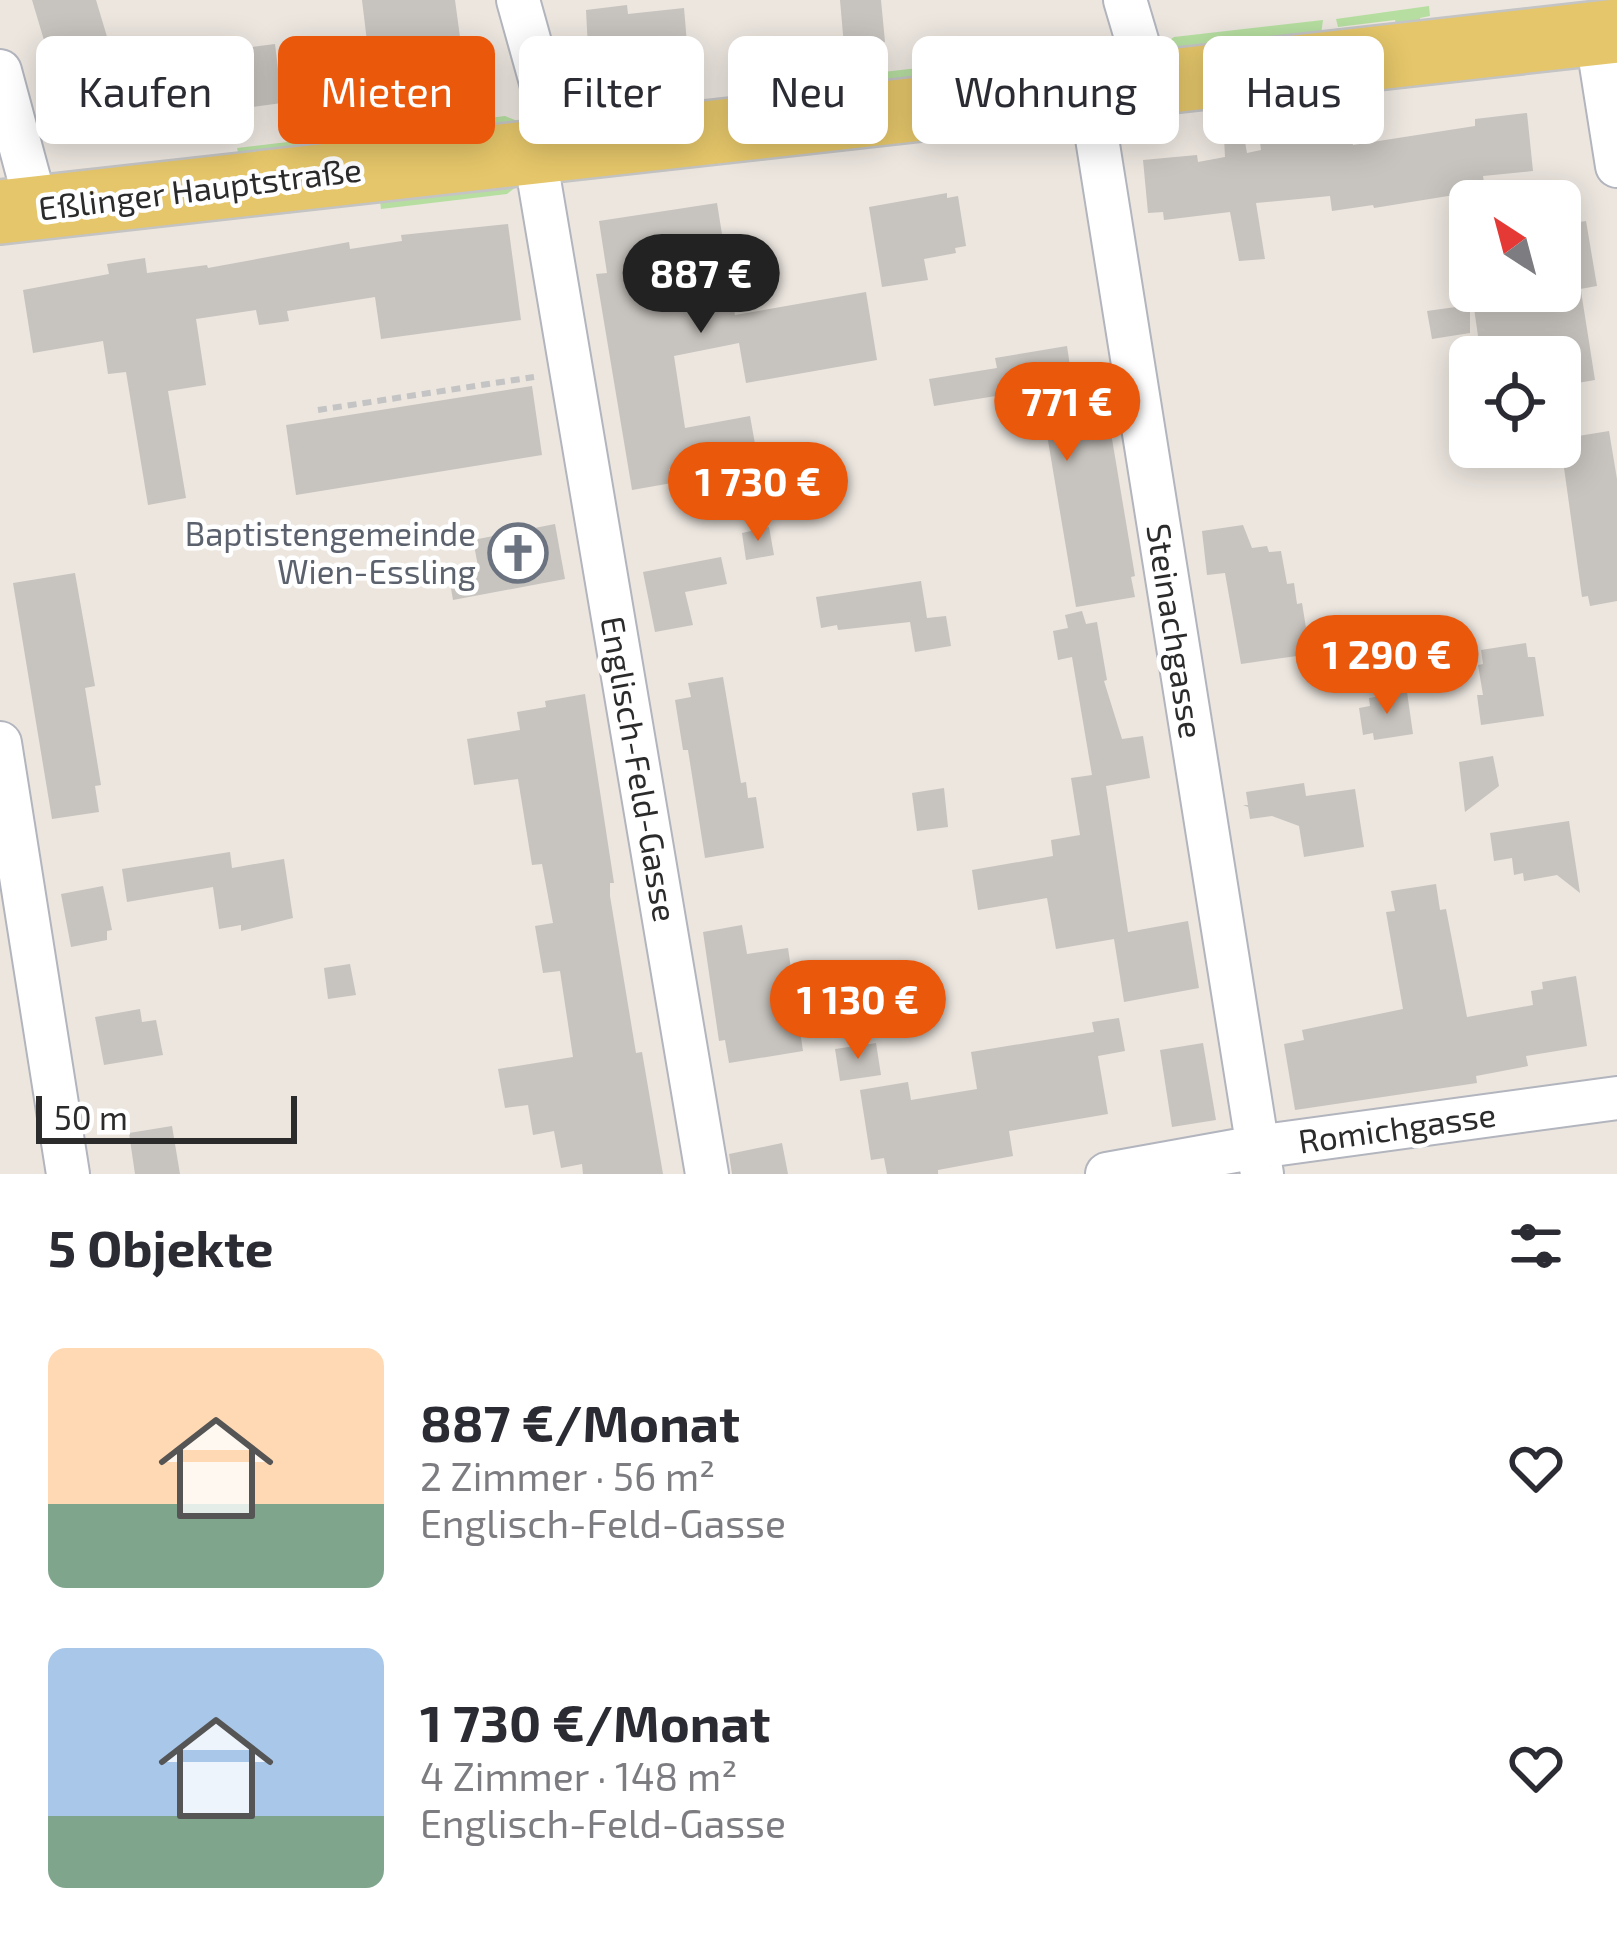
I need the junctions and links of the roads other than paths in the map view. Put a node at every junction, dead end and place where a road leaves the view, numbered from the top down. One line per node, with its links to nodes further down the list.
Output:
1 (518, 0): 9 (street, Englisch-Feld-Gasse)
2 (1125, 0): 4 (street, Steinachgasse)
3 (1606, 32): 6 (main road, Eßlinger Hauptstraße); 10 (street)
4 (1122, 36)
5 (0, 71): 11 (street)
6 (1179, 78)
7 (912, 108): 9 (main road, Eßlinger Hauptstraße)
8 (1127, 144): 14 (street, Steinachgasse)
9 (547, 149): 11 (main road, Eßlinger Hauptstraße); 16 (street, Englisch-Feld-Gasse)
10 (1617, 166)
11 (18, 210)
12 (0, 743): 15 (street)
13 (1617, 1098): 14 (street, Romichgasse)
14 (1260, 1160): 17 (street, Romichgasse)
15 (68, 1174)
16 (707, 1174)
17 (1107, 1174)

